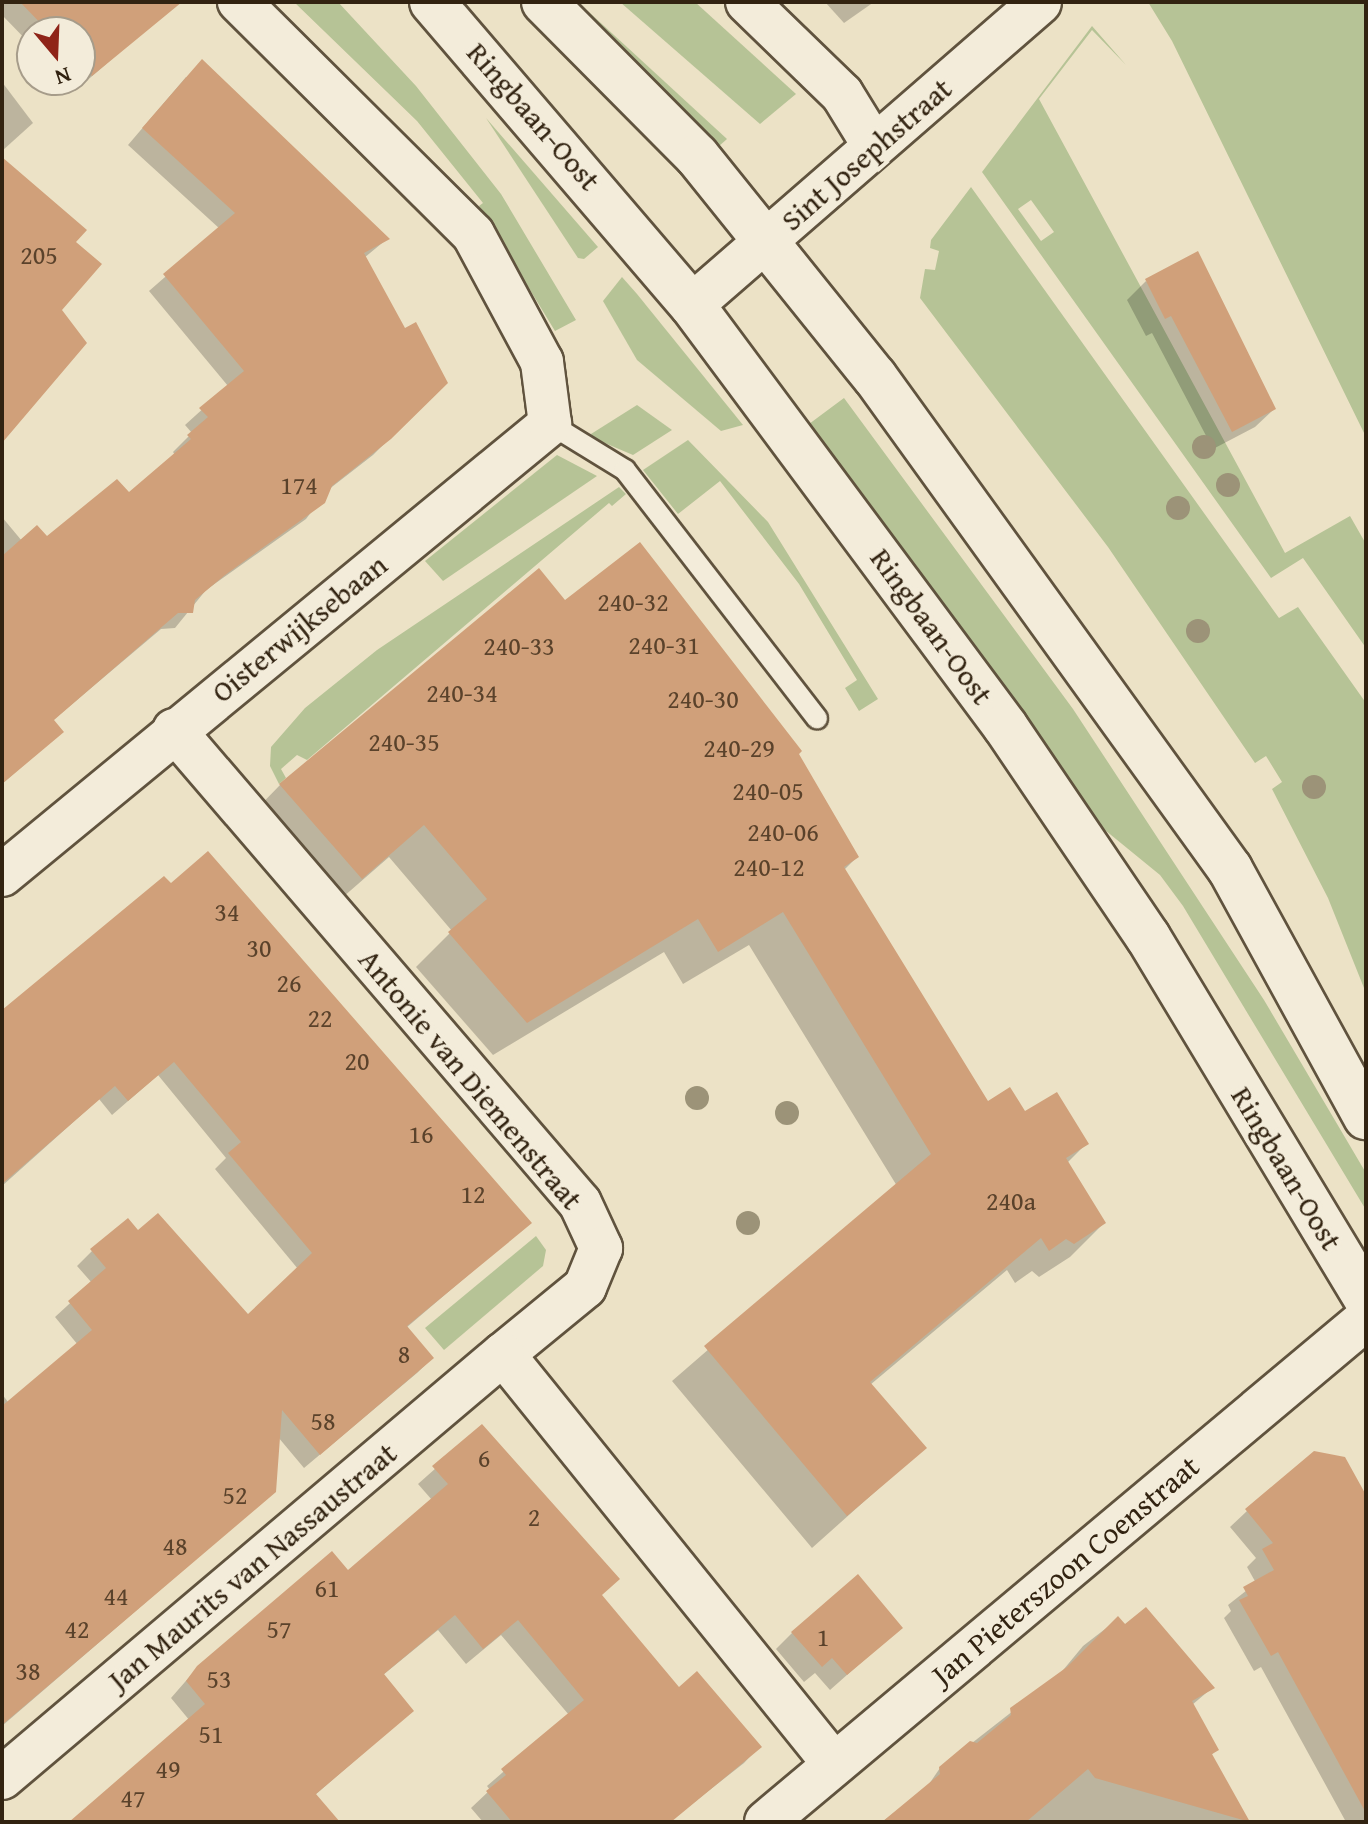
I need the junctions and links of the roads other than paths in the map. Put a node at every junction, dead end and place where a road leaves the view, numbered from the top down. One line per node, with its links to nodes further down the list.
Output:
1 (239, 2): 9 (street)
2 (432, 2): 8 (main road, Ringbaan-Oost)
3 (544, 2): 7 (main road)
4 (747, 2): 6 (street)
5 (1040, 2): 6 (street, Sint Josephstraat)
6 (874, 146): 7 (street, Sint Josephstraat)
7 (766, 242): 8 (street, Sint Josephstraat); 13 (main road)
8 (692, 305): 14 (main road, Ringbaan-Oost)
9 (550, 424): 10 (lane); 11 (street, Oisterwijksebaan)
10 (817, 718)
11 (174, 730): 12 (street, Oisterwijksebaan); 16 (street, Antonie van Diemenstraat)
12 (2, 875)
13 (1366, 1117)
14 (1366, 1299)
15 (1366, 1319): 17 (street, Jan Pieterszoon Coenstraat)
16 (503, 1354): 17 (street); 18 (street, Jan Maurits van Nassaustraat)
17 (834, 1764): 19 (street, Jan Pieterszoon Coenstraat)
18 (2, 1778)
19 (766, 1822)

